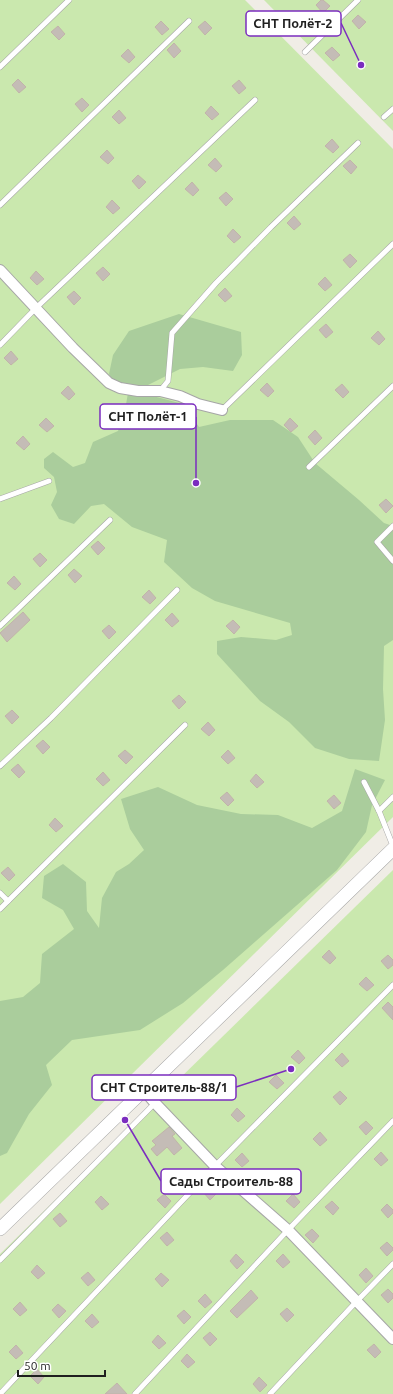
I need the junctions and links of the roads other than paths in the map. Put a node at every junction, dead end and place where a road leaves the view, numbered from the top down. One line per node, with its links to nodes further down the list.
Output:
1 (69, 0): 5 (lane)
2 (358, 0): 4 (lane)
3 (189, 21): 10 (lane)
4 (305, 52)
5 (0, 67)
6 (255, 100): 13 (lane)
7 (393, 109): 8 (lane)
8 (384, 117)
9 (358, 143): 16 (lane)
10 (0, 205)
11 (393, 244): 17 (lane)
12 (0, 270): 13 (street)
13 (36, 308): 14 (lane); 16 (street)
14 (0, 345)
15 (393, 386): 18 (lane)
16 (160, 391): 17 (street)
17 (222, 410)
18 (309, 467)
19 (49, 481): 20 (lane)
20 (0, 499)
21 (110, 520): 25 (lane)
22 (393, 526): 23 (lane)
23 (393, 561)
24 (178, 590): 27 (lane)
25 (0, 626)
26 (185, 725): 33 (lane)
27 (0, 766)
28 (364, 782): 30 (lane)
29 (393, 797): 30 (lane)
30 (378, 811): 31 (lane)
31 (393, 848): 36 (street)
32 (0, 893): 33 (lane)
33 (8, 901): 34 (lane)
34 (0, 909)
35 (393, 984): 39 (lane)
36 (144, 1090): 37 (street); 40 (street)
37 (155, 1103): 39 (street); 42 (lane)
38 (393, 1121): 41 (lane)
39 (215, 1166): 41 (street); 46 (lane)
40 (0, 1229)
41 (288, 1230): 44 (street); 47 (lane)
42 (0, 1260)
43 (393, 1264): 44 (lane)
44 (356, 1302): 45 (street); 48 (lane)
45 (393, 1339)
46 (0, 1394)
47 (135, 1394)
48 (270, 1394)

